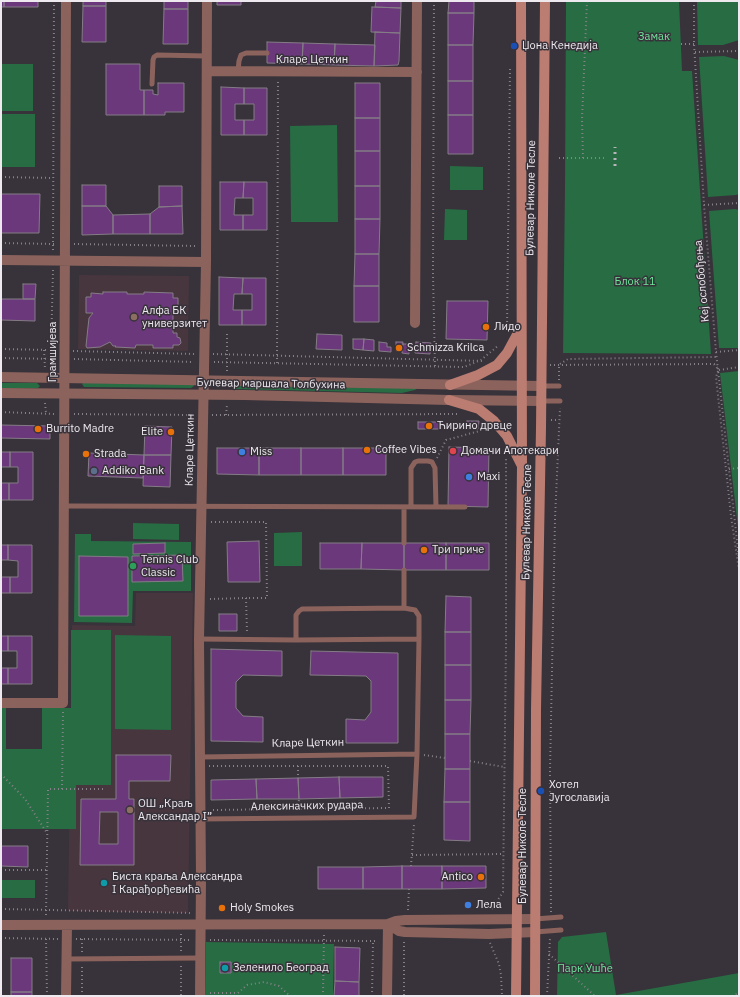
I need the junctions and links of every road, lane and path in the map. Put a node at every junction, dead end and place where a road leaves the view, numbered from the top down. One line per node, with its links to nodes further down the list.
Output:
1 (54, 1): 26 (path)
2 (66, 1): 31 (street, Грамшијева)
3 (207, 1): 15 (street, Кларе Цеткин)
4 (417, 1): 20 (street)
5 (434, 1): 54 (path)
6 (522, 1): 38 (main road, Булевар Николе Тесле)
7 (545, 1): 69 (main road, Булевар Николе Тесле)
8 (587, 1): 23 (path)
9 (694, 1): 11 (path, Кеј ослобођења)
10 (681, 44): 11 (path)
11 (694, 44): 13 (path, Кеј ослобођења)
12 (739, 51): 13 (path)
13 (695, 52): 28 (path, Кеј ослобођења)
14 (267, 53): 18 (lane)
15 (207, 56): 17 (street, Кларе Цеткин); 21 (lane)
16 (510, 62): 40 (path)
17 (207, 71): 18 (street, Кларе Цеткин); 32 (street, Кларе Цеткин)
18 (238, 71): 19 (street, Кларе Цеткин)
19 (278, 71): 20 (street, Кларе Цеткин); 49 (path)
20 (417, 72): 37 (street)
21 (152, 84)
22 (559, 158): 23 (path)
23 (583, 158): 24 (path)
24 (605, 158)
25 (1, 177): 26 (path)
26 (53, 178): 30 (path)
27 (739, 203): 28 (path)
28 (704, 206): 46 (path, Кеј ослобођења)
29 (1, 243): 30 (path)
30 (54, 244): 31 (path); 34 (path)
31 (65, 244): 32 (path); 35 (street, Грамшијева)
32 (206, 246): 36 (street, Кларе Цеткин)
33 (1, 260): 34 (street)
34 (53, 260): 35 (street); 44 (path)
35 (65, 260): 36 (street); 48 (street, Грамшијева)
36 (206, 262): 52 (street, Кларе Цеткин)
37 (415, 323)
38 (522, 325): 67 (main road); 68 (main road, Булевар Николе Тесле)
39 (227, 332): 47 (path)
40 (506, 334)
41 (504, 341): 55 (path)
42 (1, 349): 43 (path)
43 (44, 350): 44 (path); 53 (path)
44 (51, 350): 48 (path)
45 (739, 350): 46 (path)
46 (716, 352): 50 (path, Кеј ослобођења)
47 (227, 354): 49 (path); 52 (path); 56 (path)
48 (65, 355): 52 (path); 52 (path); 53 (path); 64 (street, Грамшијева)
49 (277, 355): 54 (path); 57 (path)
50 (717, 357): 58 (path); 61 (path, Кеј ослобођења)
51 (1, 358): 53 (path)
52 (204, 358): 56 (path); 65 (street, Кларе Цеткин)
53 (44, 359): 63 (path)
54 (435, 359): 55 (path); 59 (path)
55 (481, 360): 59 (path)
56 (227, 362): 57 (path); 66 (path)
57 (277, 363): 59 (path)
58 (559, 365): 61 (path); 70 (path)
59 (435, 367)
60 (739, 367): 61 (path)
61 (719, 370): 87 (path, Кеј ослобођења); 97 (path)
62 (1, 377): 63 (street, Булевар маршала Толбухина)
63 (45, 378): 64 (street, Булевар маршала Толбухина)
64 (65, 378): 65 (street, Булевар маршала Толбухина); 72 (street, Грамшијева)
65 (204, 380): 66 (street, Булевар маршала Толбухина); 73 (street, Кларе Цеткин)
66 (227, 380): 67 (street, Булевар маршала Толбухина)
67 (450, 385): 68 (street, Булевар маршала Толбухина)
68 (522, 386): 69 (street, Булевар маршала Толбухина); 75 (main road, Булевар Николе Тесле)
69 (541, 386): 70 (lane); 76 (main road, Булевар Николе Тесле)
70 (559, 386)
71 (1, 393): 72 (street, Булевар маршала Толбухина)
72 (65, 394): 73 (street, Булевар маршала Толбухина); 79 (street, Грамшијева)
73 (203, 395): 74 (street, Булевар маршала Толбухина); 81 (street, Кларе Цеткин)
74 (449, 400): 75 (street, Булевар маршала Толбухина); 85 (main road)
75 (522, 401): 76 (street, Булевар маршала Толбухина); 85 (main road, Булевар Николе Тесле)
76 (541, 401): 77 (lane); 138 (main road, Булевар Николе Тесле)
77 (560, 401): 135 (path)
78 (1, 412): 79 (path)
79 (65, 414): 81 (path); 88 (street, Грамшијева)
80 (460, 414): 81 (path)
81 (203, 415): 89 (street, Кларе Цеткин)
82 (492, 428): 84 (path)
83 (506, 454): 114 (path)
84 (434, 465): 91 (lane); 92 (lane)
85 (522, 466): 137 (main road, Булевар Николе Тесле)
86 (739, 468): 87 (path)
87 (729, 470): 96 (path, Кеј ослобођења)
88 (65, 506): 89 (lane); 108 (street, Грамшијева)
89 (201, 506): 90 (lane); 103 (street, Кларе Цеткин)
90 (404, 507): 91 (lane); 95 (lane)
91 (411, 507): 92 (lane)
92 (436, 507): 93 (lane)
93 (465, 508)
94 (209, 522): 100 (path)
95 (404, 543)
96 (739, 559)
97 (738, 562): 99 (path)
98 (404, 570): 102 (lane)
99 (739, 570)
100 (246, 598): 101 (path); 104 (path)
101 (210, 599)
102 (404, 608): 105 (lane); 106 (lane)
103 (199, 639): 104 (lane); 111 (street, Кларе Цеткин)
104 (247, 639): 106 (lane)
105 (419, 639): 106 (lane); 109 (lane)
106 (296, 640)
107 (1, 703): 108 (street)
108 (63, 703): 117 (path)
109 (417, 754): 110 (path); 111 (lane, Кларе Цеткин); 122 (lane)
110 (445, 758)
111 (202, 761): 113 (path); 123 (street, Кларе Цеткин)
112 (470, 761): 114 (path)
113 (298, 766): 116 (path); 120 (path)
114 (505, 767): 125 (path)
115 (1, 774): 124 (path)
116 (298, 778)
117 (62, 789): 118 (path); 124 (path)
118 (106, 789)
119 (298, 799): 120 (path)
120 (298, 809): 121 (path)
121 (206, 810)
122 (414, 817): 123 (lane, Алексиначких рудара); 126 (path)
123 (200, 819): 134 (street, Кларе Цеткин)
124 (47, 834): 129 (path)
125 (504, 854): 126 (path); 139 (path)
126 (412, 855): 127 (path)
127 (411, 866)
128 (1, 870): 129 (path)
129 (46, 870): 132 (path)
130 (409, 889): 133 (path)
131 (1, 909): 132 (path)
132 (46, 909): 134 (path); 143 (path)
133 (408, 913)
134 (201, 914): 145 (street, Кларе Цеткин)
135 (550, 918): 136 (lane); 138 (lane)
136 (561, 918)
137 (517, 919): 138 (street); 139 (street); 149 (main road, Булевар Николе Тесле)
138 (535, 919): 148 (main road, Булевар Николе Тесле)
139 (489, 920): 141 (street)
140 (324, 924): 141 (street); 145 (street); 155 (path)
141 (388, 924): 150 (street); 157 (street)
142 (1, 925): 143 (street)
143 (46, 925): 144 (street)
144 (66, 925): 145 (street); 153 (street)
145 (201, 925): 154 (street)
146 (561, 930): 147 (lane)
147 (551, 931): 148 (lane); 158 (path)
148 (536, 932): 149 (street); 173 (main road, Булевар Николе Тесле)
149 (517, 933): 150 (street); 172 (main road, Булевар Николе Тесле)
150 (489, 934): 171 (path)
151 (1, 938): 152 (path)
152 (46, 939): 153 (path); 164 (path)
153 (66, 939): 154 (path); 160 (street)
154 (200, 940): 155 (path); 159 (street)
155 (324, 940): 156 (path); 167 (path)
156 (373, 941): 157 (path); 168 (path)
157 (388, 941): 169 (street); 170 (path)
158 (549, 954): 174 (path); 175 (path)
159 (200, 958): 160 (lane); 162 (street)
160 (67, 959): 165 (street)
161 (739, 993): 176 (path)
162 (204, 994): 163 (path)
163 (239, 994): 166 (path)
164 (47, 996)
165 (66, 996)
166 (290, 996)
167 (322, 996)
168 (372, 996)
169 (387, 996)
170 (404, 996)
171 (502, 996)
172 (516, 996)
173 (535, 996)
174 (547, 996)
175 (595, 996)
176 (732, 996)

